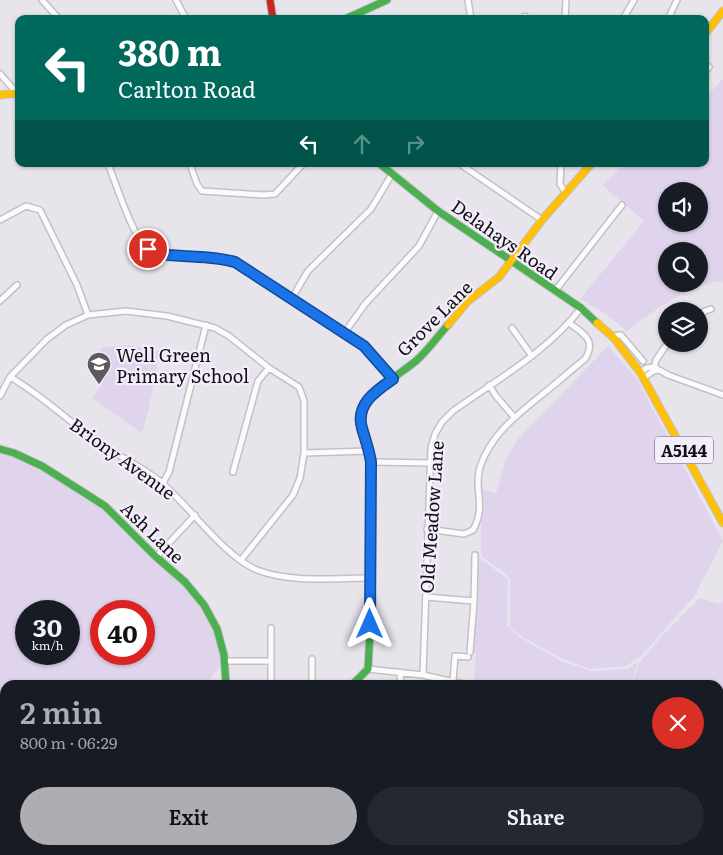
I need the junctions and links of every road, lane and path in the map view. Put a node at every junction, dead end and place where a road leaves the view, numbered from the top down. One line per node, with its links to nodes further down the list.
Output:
1 (42, 0): 10 (street)
2 (176, 0): 11 (street)
3 (270, 0): 12 (street)
4 (387, 0): 13 (street)
5 (468, 0): 14 (street)
6 (566, 0): 15 (street)
7 (634, 0): 16 (street)
8 (676, 0): 17 (street)
9 (723, 11): 18 (street)
10 (55, 15)
11 (184, 15)
12 (272, 15)
13 (354, 15)
14 (470, 15)
15 (564, 15)
16 (625, 15)
17 (670, 15)
18 (709, 29)
19 (0, 74): 20 (street)
20 (15, 90)
21 (15, 94): 22 (street)
22 (0, 96)
23 (109, 167): 39 (street)
24 (191, 167): 25 (street)
25 (300, 167)
26 (384, 167): 30 (street, Delahays Road / A5144)
27 (464, 167): 35 (street)
28 (561, 167): 31 (street)
29 (588, 167): 31 (street, Grove Lane)
30 (392, 174): 33 (street, Delahays Road / A5144); 39 (street)
31 (565, 192): 35 (street, Grove Lane)
32 (622, 205): 38 (street)
33 (438, 211): 36 (street, Delahays Road / A5144); 46 (street)
34 (0, 220): 42 (street)
35 (542, 220): 36 (street, Grove Lane)
36 (510, 261): 38 (street, Delahays Road / A5144); 55 (street, Grove Lane)
37 (17, 285): 40 (street)
38 (554, 291): 41 (street, Delahays Road / A5144)
39 (292, 298): 46 (street)
40 (0, 301)
41 (580, 308): 43 (street, Old Meadow Lane); 47 (street, Delahays Road / A5144)
42 (88, 316): 44 (street); 54 (street)
43 (569, 323): 49 (street, Old Meadow Lane); 59 (street)
44 (206, 326): 51 (street); 66 (street)
45 (512, 328): 49 (street)
46 (345, 332): 55 (street)
47 (614, 337): 50 (street, Delahays Road); 53 (street, Delahays Road / A5144)
48 (662, 352): 52 (street)
49 (532, 356): 56 (street, Old Meadow Lane)
50 (643, 361)
51 (269, 368): 62 (street); 65 (street)
52 (656, 369): 53 (street); 58 (street)
53 (642, 375): 68 (street, A5144)
54 (10, 376): 57 (street); 66 (street, Briony Avenue)
55 (393, 379): 61 (street, Grove Lane)
56 (489, 385): 59 (street); 64 (street, Old Meadow Lane)
57 (0, 393)
58 (723, 395)
59 (514, 417): 69 (street)
60 (0, 450): 71 (street, Ash Lane)
61 (369, 451): 62 (street); 63 (street, Grove Lane)
62 (304, 453): 72 (street)
63 (371, 462): 64 (street); 73 (street, Grove Lane)
64 (432, 462): 69 (street, Old Meadow Lane)
65 (233, 472)
66 (163, 483): 67 (street, Briony Avenue)
67 (195, 515): 71 (street); 72 (street, Briony Avenue)
68 (723, 523)
69 (427, 529): 74 (street, Old Meadow Lane)
70 (475, 555): 75 (street)
71 (156, 557): 78 (street, Ash Lane)
72 (241, 560): 73 (street, Briony Avenue)
73 (370, 578): 80 (street, Grove Lane)
74 (426, 597): 75 (street); 82 (street, Old Meadow Lane)
75 (474, 601): 89 (street)
76 (271, 628): 79 (street)
77 (312, 659): 85 (street)
78 (226, 661): 79 (street); 83 (street, Ash Lane)
79 (270, 661): 84 (street)
80 (368, 669): 81 (street); 86 (street)
81 (400, 672): 82 (street); 87 (street)
82 (423, 675): 88 (street)
83 (226, 680)
84 (271, 680)
85 (312, 680)
86 (357, 680)
87 (401, 680)
88 (448, 680)
89 (453, 680)

